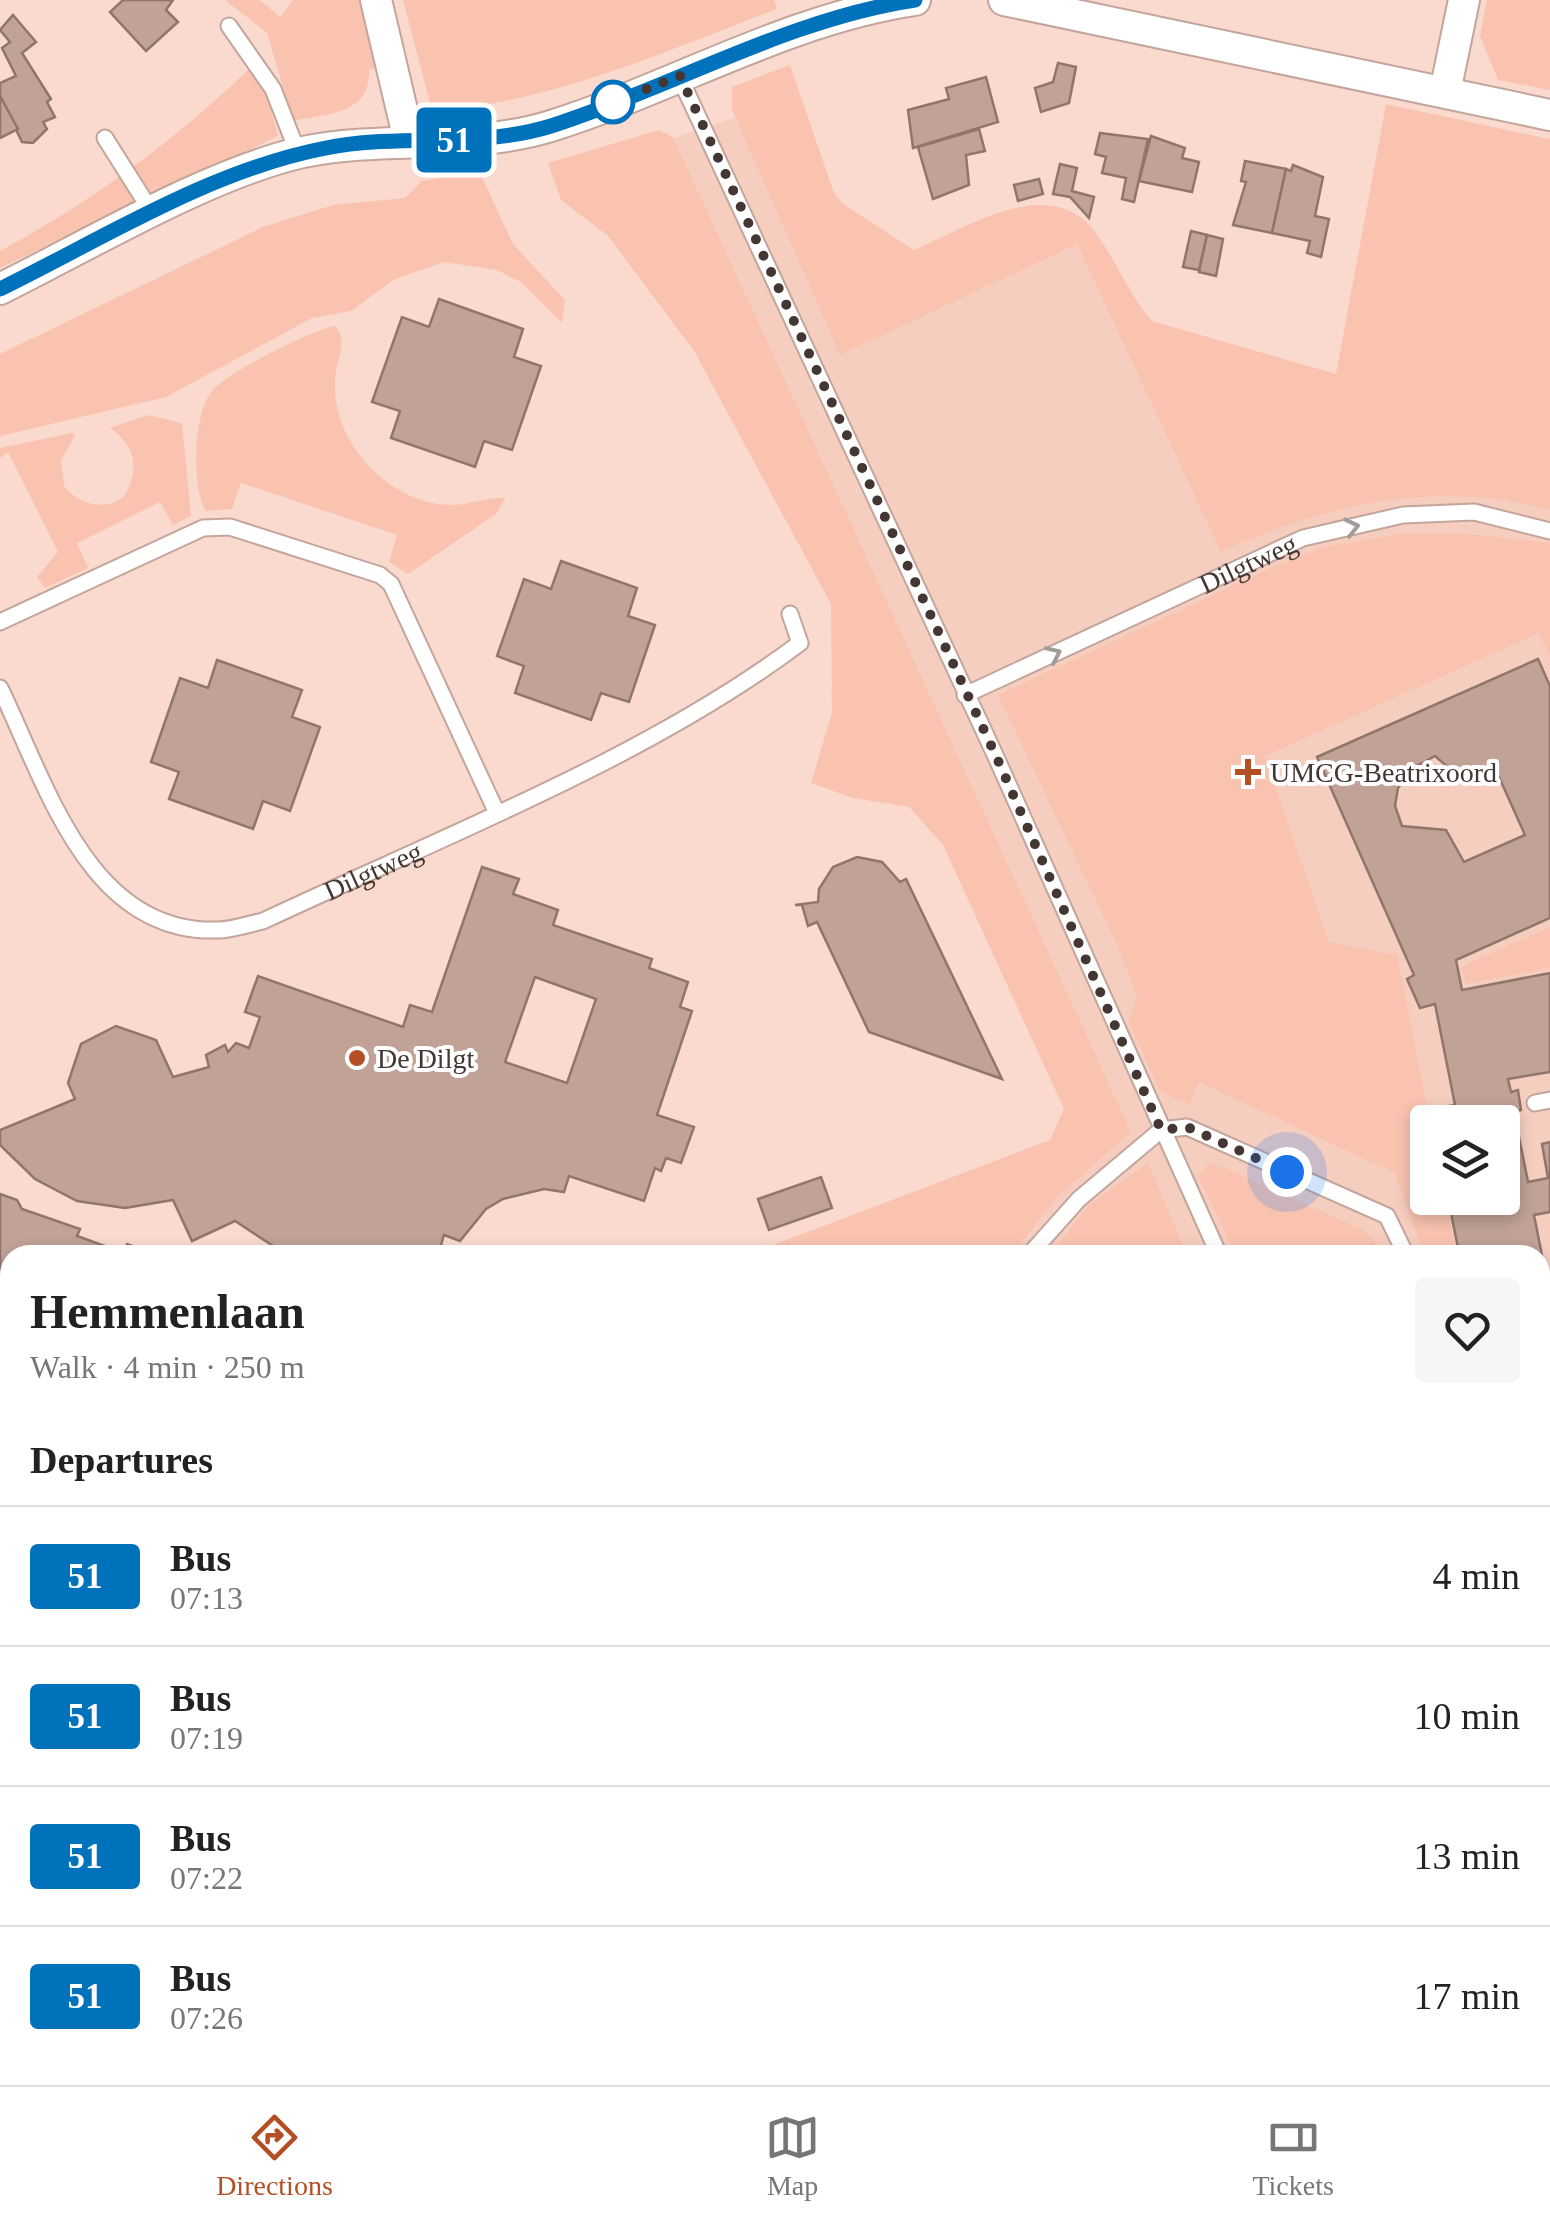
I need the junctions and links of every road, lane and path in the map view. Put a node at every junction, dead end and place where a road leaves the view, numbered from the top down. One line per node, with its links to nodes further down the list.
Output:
1 (376, 0): 10 (street)
2 (915, 0): 6 (street)
3 (1004, 0): 7 (street)
4 (1464, 0): 7 (street)
5 (229, 26): 11 (lane)
6 (680, 76): 10 (street); 18 (lane)
7 (1445, 92): 8 (street)
8 (1550, 115)
9 (105, 138): 12 (lane)
10 (409, 140): 11 (street)
11 (298, 154): 12 (street)
12 (153, 214): 13 (street)
13 (1, 288)
14 (1550, 531): 18 (lane, Dilgtweg, one-way to 14)
15 (790, 614): 19 (lane, Dilgtweg)
16 (0, 622): 19 (lane)
17 (0, 688): 19 (lane, Dilgtweg)
18 (965, 695): 20 (lane)
19 (496, 811)
20 (1161, 1130): 21 (lane); 22 (lane); 23 (lane)
21 (1037, 1245)
22 (1214, 1245)
23 (1401, 1245)

